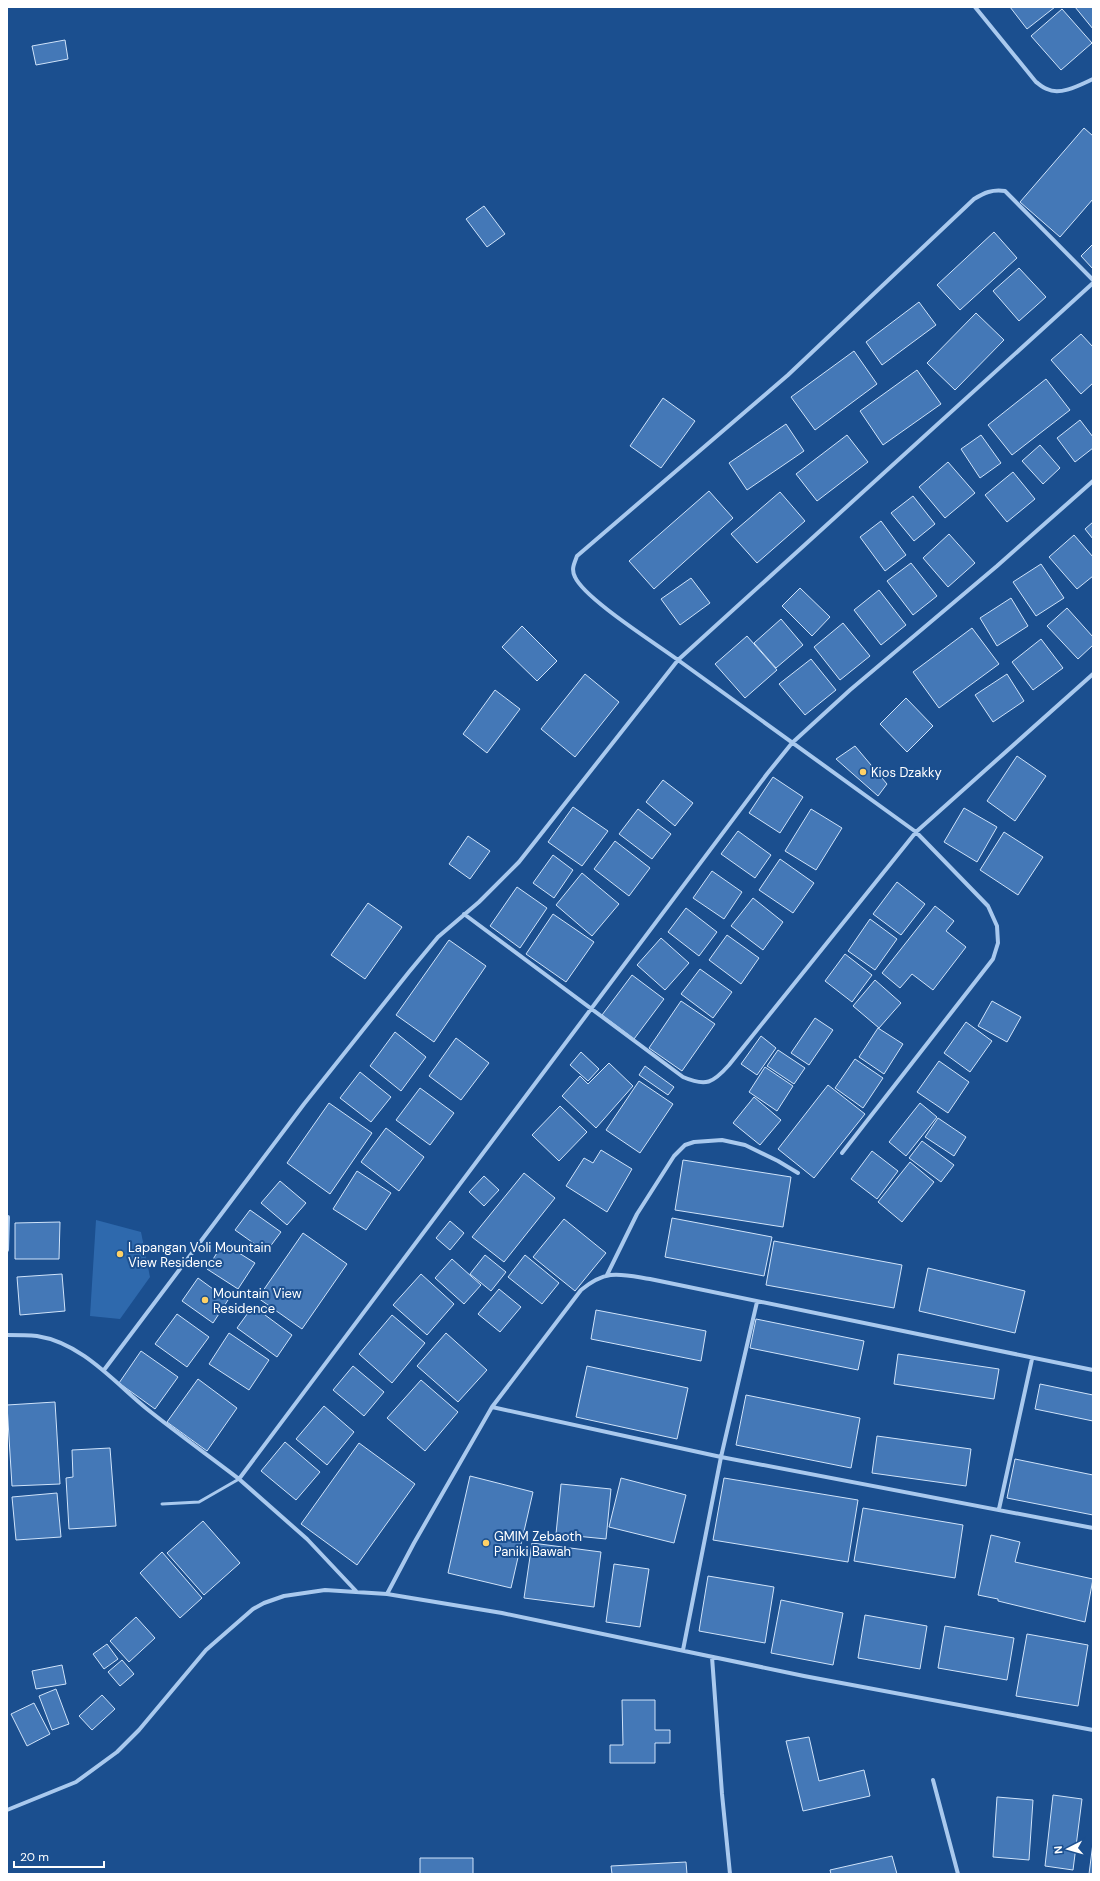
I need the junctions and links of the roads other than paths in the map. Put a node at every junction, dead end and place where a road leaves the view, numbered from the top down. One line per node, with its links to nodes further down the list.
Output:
1 (975, 7): 2 (street)
2 (1093, 79)
3 (1093, 280): 6 (street)
4 (1093, 283): 6 (street)
5 (1093, 481): 8 (street)
6 (678, 660): 8 (street); 10 (street)
7 (1093, 674): 9 (street)
8 (792, 743): 9 (street); 11 (street)
9 (916, 832): 11 (street); 12 (street)
10 (464, 914): 11 (street); 20 (street)
11 (591, 1007): 24 (street)
12 (842, 1153)
13 (798, 1173): 16 (street)
14 (8, 1217): 15 (street)
15 (7, 1250)
16 (606, 1276): 17 (street); 22 (street)
17 (757, 1302): 19 (street); 23 (street)
18 (7, 1335): 20 (street)
19 (1032, 1359): 21 (street); 26 (street)
20 (104, 1370): 24 (street)
21 (1093, 1370)
22 (492, 1407): 23 (street); 29 (street)
23 (720, 1457): 26 (street); 30 (street)
24 (239, 1479): 25 (lane); 28 (street)
25 (162, 1504)
26 (999, 1509): 27 (street)
27 (1093, 1528)
28 (356, 1591): 29 (street); 34 (street)
29 (387, 1594): 30 (street)
30 (683, 1650): 31 (street)
31 (712, 1657): 32 (street); 35 (street)
32 (1093, 1730)
33 (933, 1780): 36 (street)
34 (7, 1810)
35 (730, 1874)
36 (958, 1874)

